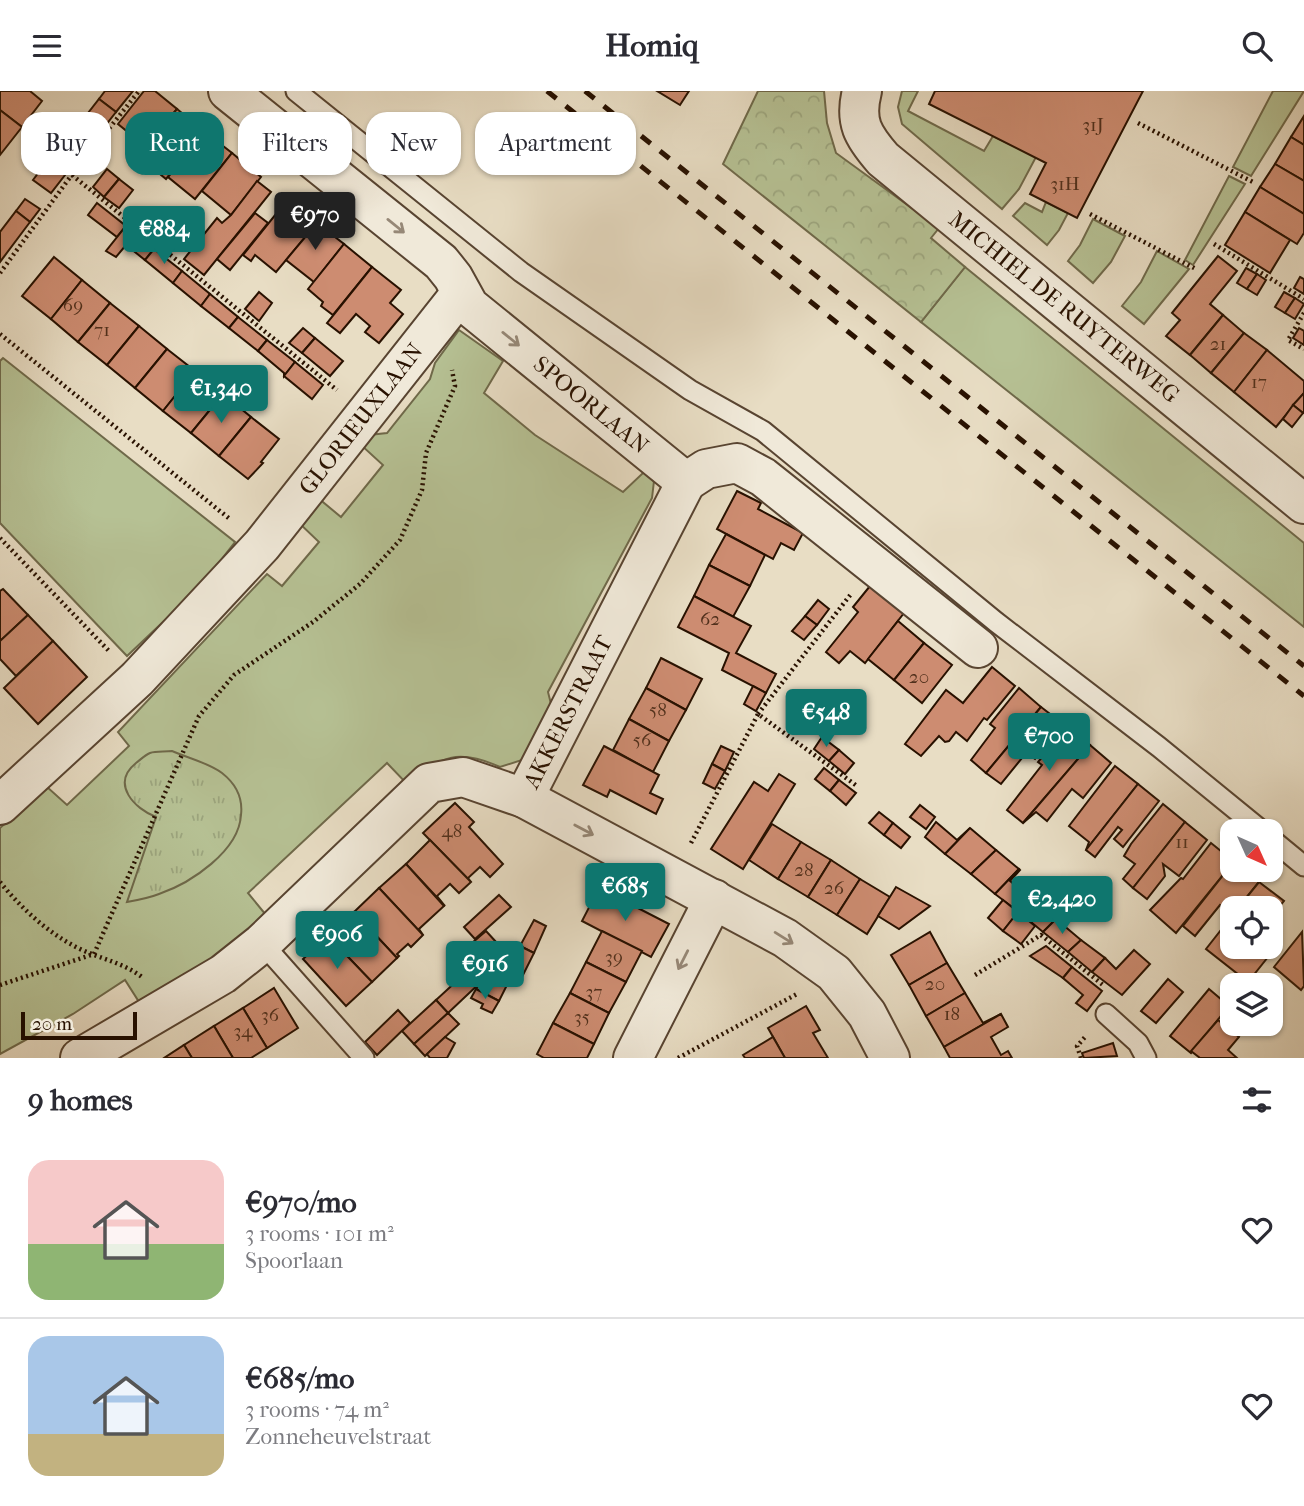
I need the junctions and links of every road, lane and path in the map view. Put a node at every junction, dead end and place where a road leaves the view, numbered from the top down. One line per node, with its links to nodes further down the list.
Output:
1 (139, 91): 6 (path)
2 (228, 91): 14 (street, SPOORLAAN, one-way to 14)
3 (296, 91): 30 (lane)
4 (862, 91): 20 (street, MICHIEL DE RUYTERWEG)
5 (1138, 123): 8 (path)
6 (111, 126)
7 (72, 175): 12 (path); 18 (path)
8 (1253, 182)
9 (1090, 215): 11 (path)
10 (1214, 244): 13 (path)
11 (1196, 269)
12 (0, 273)
13 (1304, 299)
14 (451, 305): 18 (street, GLORIEUXLAAN); 19 (street, SPOORLAAN, one-way to 19); 37 (path)
15 (1304, 313): 17 (path)
16 (0, 334): 22 (path)
17 (1304, 349)
18 (365, 413): 22 (street, GLORIEUXLAAN)
19 (686, 482): 23 (street); 28 (street, AKKERSTRAAT)
20 (1304, 504)
21 (0, 538): 25 (path)
22 (262, 545): 25 (street, GLORIEUXLAAN)
23 (873, 566): 24 (street); 26 (path)
24 (978, 648)
25 (137, 679): 29 (street, GLORIEUXLAAN)
26 (758, 714): 27 (path); 33 (path)
27 (857, 786)
28 (524, 798): 33 (street, one-way to 33); 36 (street, AKKERSTRAAT)
29 (0, 805)
30 (1247, 819)
31 (1283, 849): 32 (lane)
32 (1304, 866)
33 (673, 878): 35 (street)
34 (0, 882): 37 (path)
35 (714, 899): 38 (street, one-way to 38); 45 (street, one-way to 45)
36 (262, 943): 41 (street, AKKERSTRAAT); 43 (lane)
37 (94, 954): 40 (path); 41 (path)
38 (834, 973): 46 (path); 47 (street)
39 (975, 975): 42 (path)
40 (0, 985)
41 (168, 1008): 44 (street, AKKERSTRAAT)
42 (1106, 1014): 48 (path); 49 (lane)
43 (356, 1054)
44 (80, 1058)
45 (633, 1058)
46 (678, 1058)
47 (890, 1058)
48 (1081, 1058)
49 (1146, 1058)

